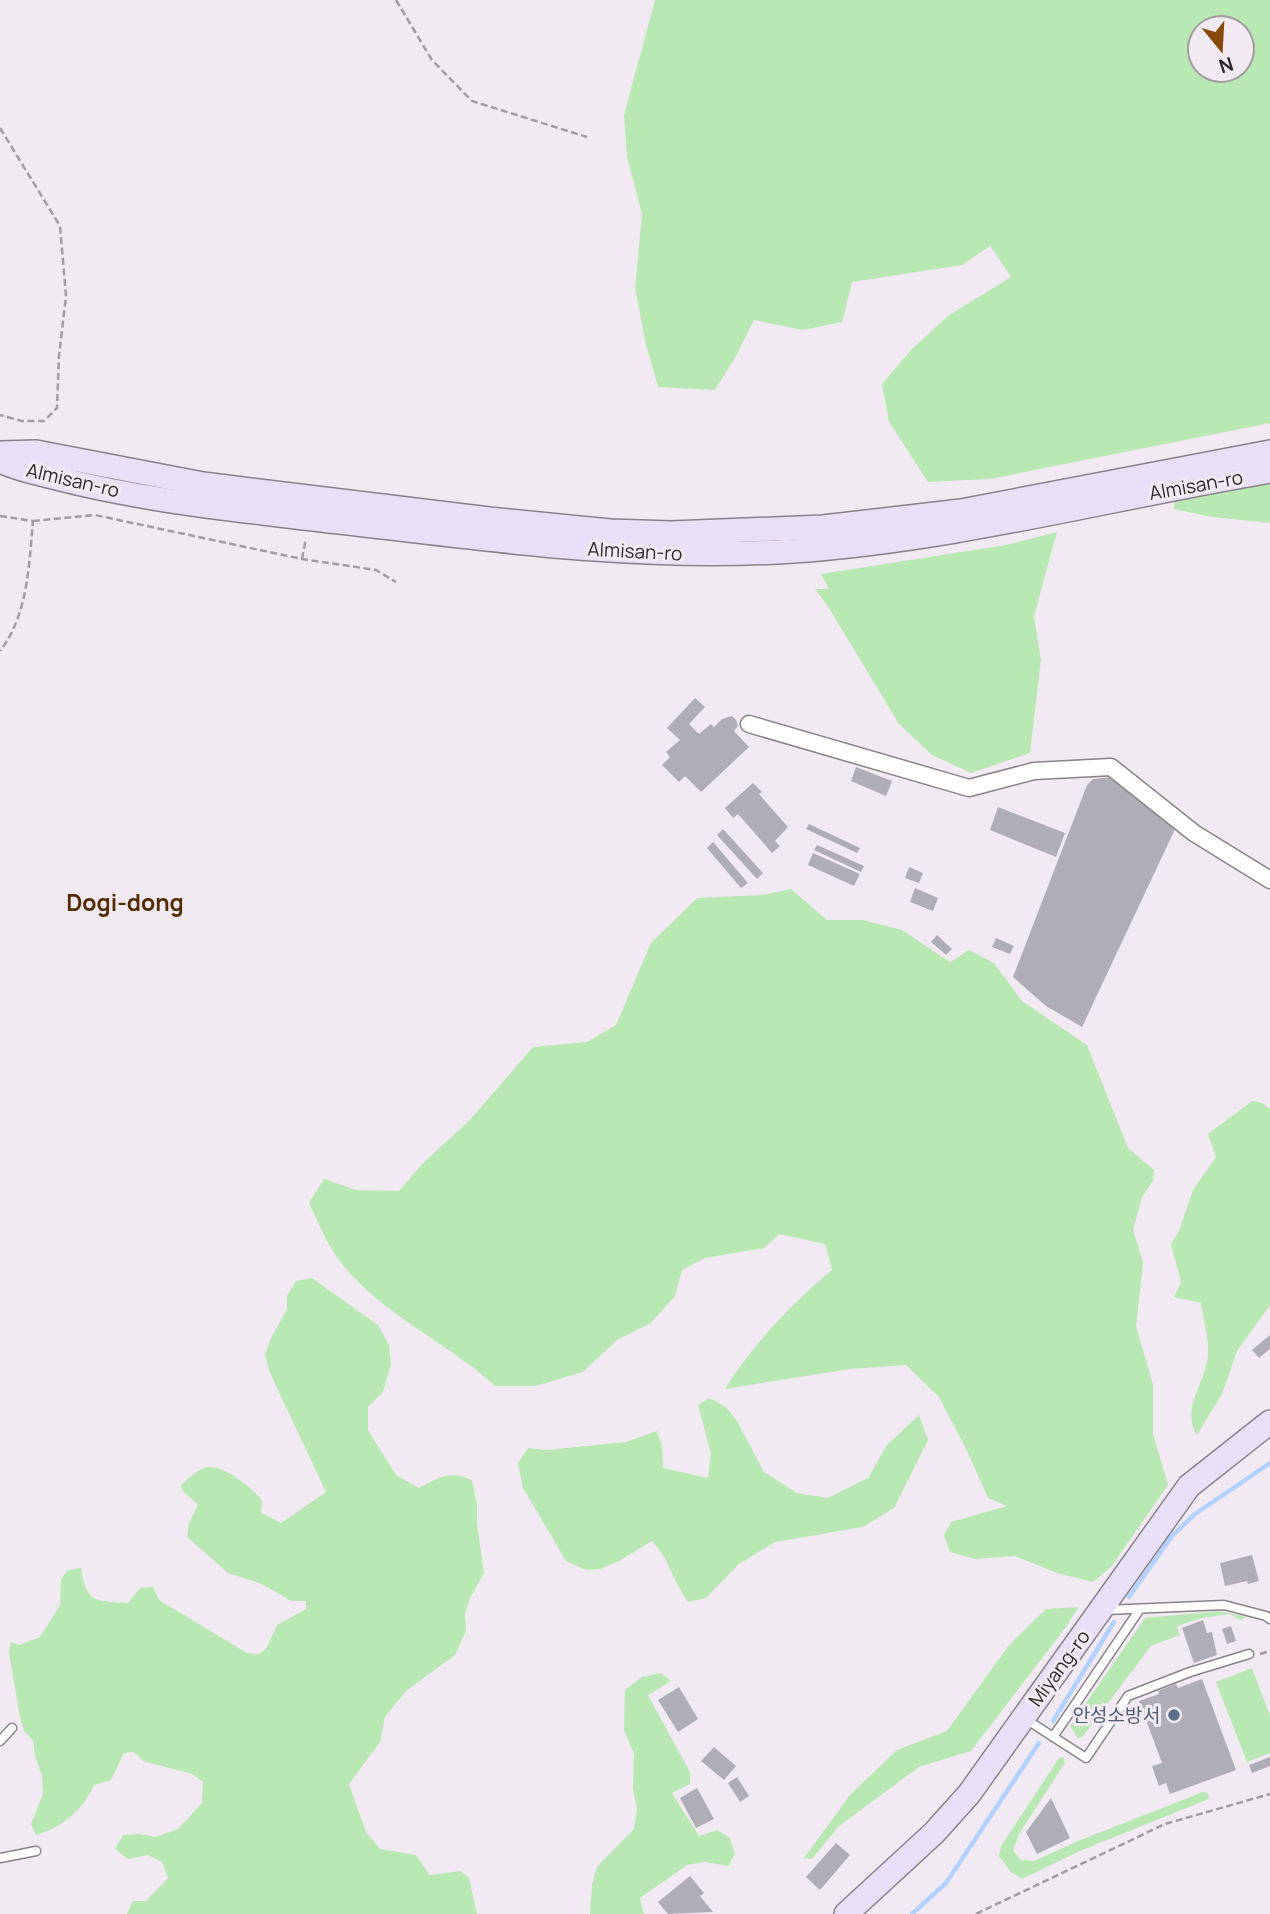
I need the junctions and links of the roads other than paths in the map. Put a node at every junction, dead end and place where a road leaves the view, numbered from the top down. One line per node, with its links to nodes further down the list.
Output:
1 (1270, 452): 2 (main road, Almisan-ro)
2 (0, 453)
3 (0, 461): 4 (main road, Almisan-ro)
4 (1270, 471)
5 (749, 724): 6 (street)
6 (1270, 880)
7 (1270, 1422): 9 (main road, Miyang-ro)
8 (1140, 1609): 9 (lane); 10 (lane); 14 (lane)
9 (1100, 1611): 12 (main road, Miyang-ro)
10 (1270, 1619)
11 (1249, 1654): 14 (lane)
12 (1023, 1718): 14 (lane); 18 (main road, Miyang-ro)
13 (12, 1728): 15 (lane)
14 (1054, 1737)
15 (0, 1741)
16 (36, 1851): 17 (lane)
17 (0, 1858)
18 (846, 1914)

